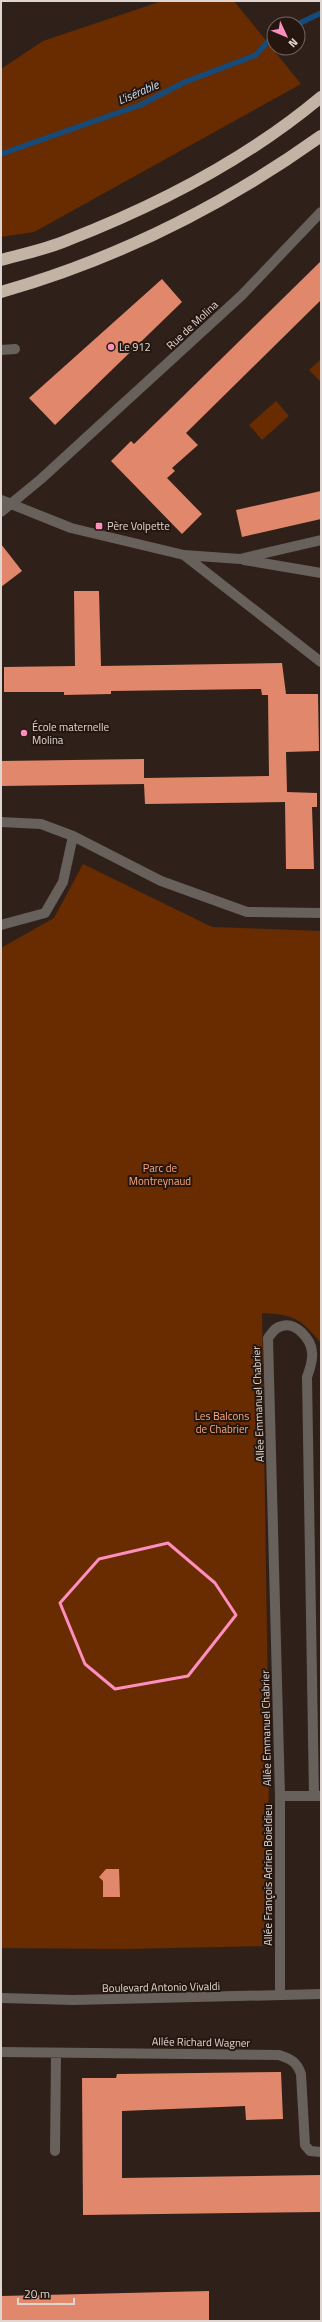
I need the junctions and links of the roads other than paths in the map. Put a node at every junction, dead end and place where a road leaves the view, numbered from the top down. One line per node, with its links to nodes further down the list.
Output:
1 (321, 97): 4 (highway)
2 (321, 136): 5 (highway)
3 (321, 212): 9 (street, Rue de Molina)
4 (1, 260)
5 (1, 292)
6 (15, 349): 7 (street)
7 (1, 350)
8 (1, 500): 9 (street)
9 (11, 504): 10 (street, Rue de Molina); 12 (street)
10 (1, 512)
11 (321, 540): 13 (street)
12 (184, 555): 13 (street); 15 (street)
13 (240, 559): 14 (street)
14 (321, 573)
15 (321, 662)
16 (1, 822): 17 (street)
17 (73, 836): 18 (street); 19 (street)
18 (321, 913)
19 (1, 925)
20 (317, 1710): 21 (street, Allée Emmanuel Chabrier); 22 (street, Allée Emmanuel Chabrier)
21 (280, 1796): 22 (street, Allée François Adrien Boieldieu); 24 (street, Allée François Adrien Boieldieu)
22 (318, 1796)
23 (321, 1994): 24 (street, Boulevard Antonio Vivaldi)
24 (280, 1995): 25 (street, Boulevard Antonio Vivaldi)
25 (1, 1998)
26 (1, 2052): 27 (street, Allée Richard Wagner)
27 (56, 2052): 28 (street); 29 (street, Allée Richard Wagner)
28 (55, 2151)
29 (321, 2152)

